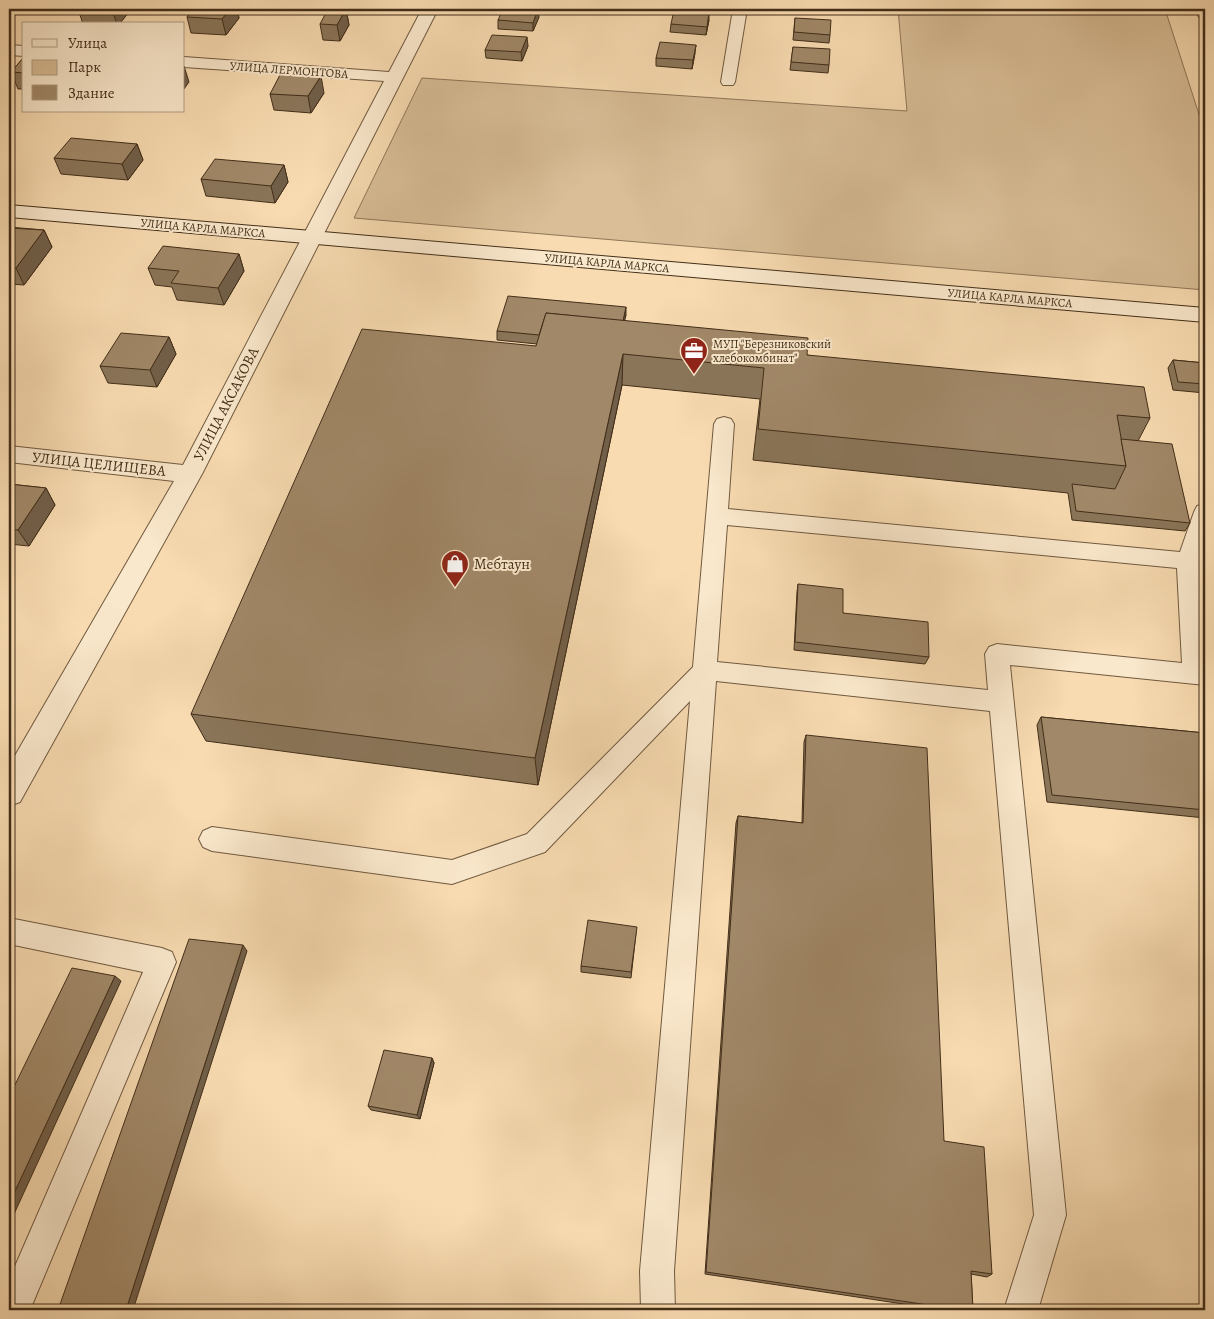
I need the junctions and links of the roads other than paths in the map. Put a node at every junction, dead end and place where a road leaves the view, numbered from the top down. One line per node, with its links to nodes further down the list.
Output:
1 (430, 9): 8 (street, УЛИЦА АКСАКОВА)
2 (740, 9): 9 (lane)
3 (1203, 9): 4 (street)
4 (1205, 14)
5 (9, 50): 6 (street)
6 (22, 51)
7 (185, 62): 8 (street, УЛИЦА ЛЕРМОНТОВА)
8 (394, 77): 11 (street, УЛИЦА АКСАКОВА)
9 (728, 82)
10 (9, 211): 11 (street, УЛИЦА КАРЛА МАРКСА)
11 (311, 238): 12 (street, УЛИЦА КАРЛА МАРКСА); 15 (street, УЛИЦА АКСАКОВА)
12 (1205, 315)
13 (724, 424): 17 (lane)
14 (9, 454): 15 (street, УЛИЦА ЦЕЛИЩЕВА)
15 (190, 474): 22 (street, УЛИЦА АКСАКОВА)
16 (1205, 512): 18 (lane)
17 (717, 516): 18 (lane); 19 (lane)
18 (1188, 561): 20 (lane)
19 (705, 670): 21 (lane); 23 (lane); 26 (lane)
20 (1200, 675): 21 (lane)
21 (1001, 702): 27 (lane)
22 (9, 793)
23 (212, 839)
24 (9, 931): 25 (lane)
25 (12, 1310)
26 (658, 1310)
27 (1021, 1310)

